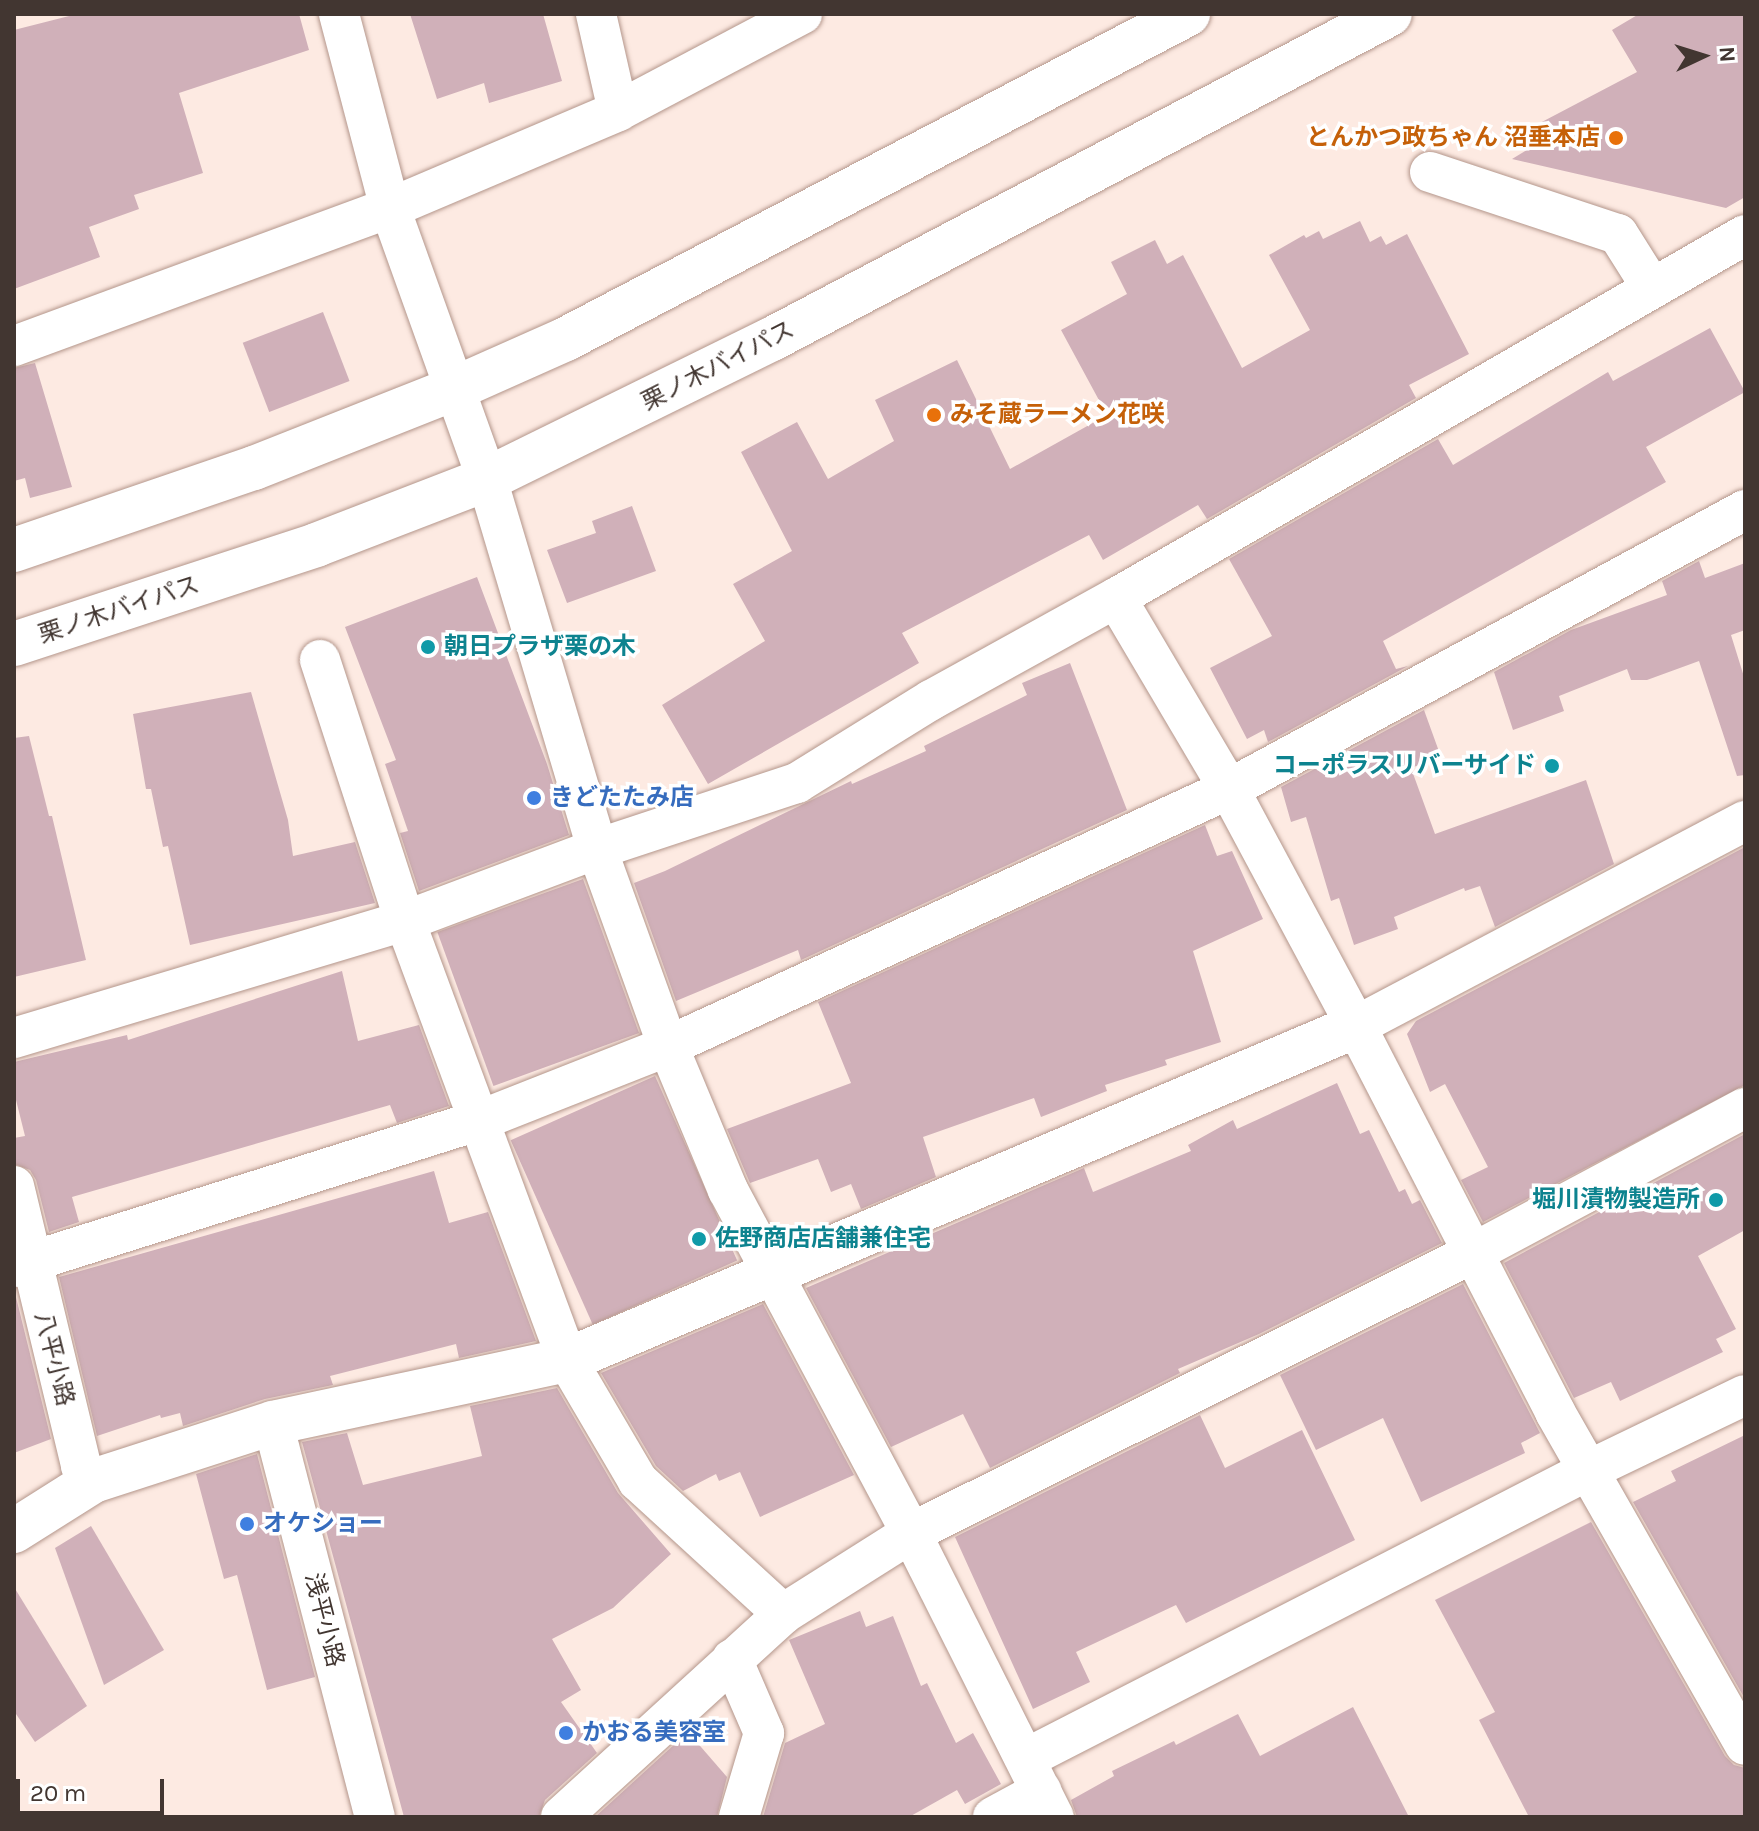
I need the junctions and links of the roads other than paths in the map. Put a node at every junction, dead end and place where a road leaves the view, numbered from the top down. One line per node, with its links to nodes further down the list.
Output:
1 (339, 14): 8 (street)
2 (596, 14): 6 (street)
3 (802, 14): 6 (street)
4 (1188, 14): 12 (main road)
5 (1390, 14): 13 (main road, 栗ノ木バイパス)
6 (618, 111): 8 (street)
7 (1430, 172): 10 (street)
8 (390, 208): 11 (street); 12 (street)
9 (1742, 242): 10 (street)
10 (1652, 288): 16 (street)
11 (14, 346)
12 (456, 388): 13 (street); 15 (main road)
13 (487, 479): 17 (main road, 栗ノ木バイパス); 21 (street)
14 (1745, 510): 19 (street)
15 (14, 550)
16 (1116, 598): 19 (street); 21 (street)
17 (14, 644)
18 (320, 660): 22 (street)
19 (1229, 789): 23 (street); 25 (street)
20 (1745, 821): 23 (street)
21 (597, 849): 22 (street); 25 (street)
22 (405, 921): 24 (street); 27 (street)
23 (1356, 1026): 29 (street); 31 (main road)
24 (14, 1038)
25 (668, 1046): 27 (street); 31 (street)
26 (1745, 1108): 29 (street)
27 (478, 1121): 30 (street); 32 (street)
28 (14, 1186): 30 (street, 八平小路)
29 (1473, 1253): 35 (street); 38 (street)
30 (22, 1266): 36 (street, 八平小路)
31 (771, 1274): 32 (main road); 38 (street)
32 (567, 1360): 34 (main road); 39 (street)
33 (1745, 1395): 35 (street)
34 (273, 1423): 36 (main road); 43 (street, 浅平小路)
35 (1587, 1471): 41 (street); 42 (street)
36 (93, 1481): 37 (main road)
37 (14, 1531)
38 (911, 1533): 39 (street); 42 (street)
39 (783, 1614): 40 (street)
40 (732, 1659): 44 (street); 45 (street)
41 (1745, 1745)
42 (1041, 1789): 46 (street)
43 (375, 1817)
44 (561, 1817)
45 (739, 1817)
46 (993, 1817)

